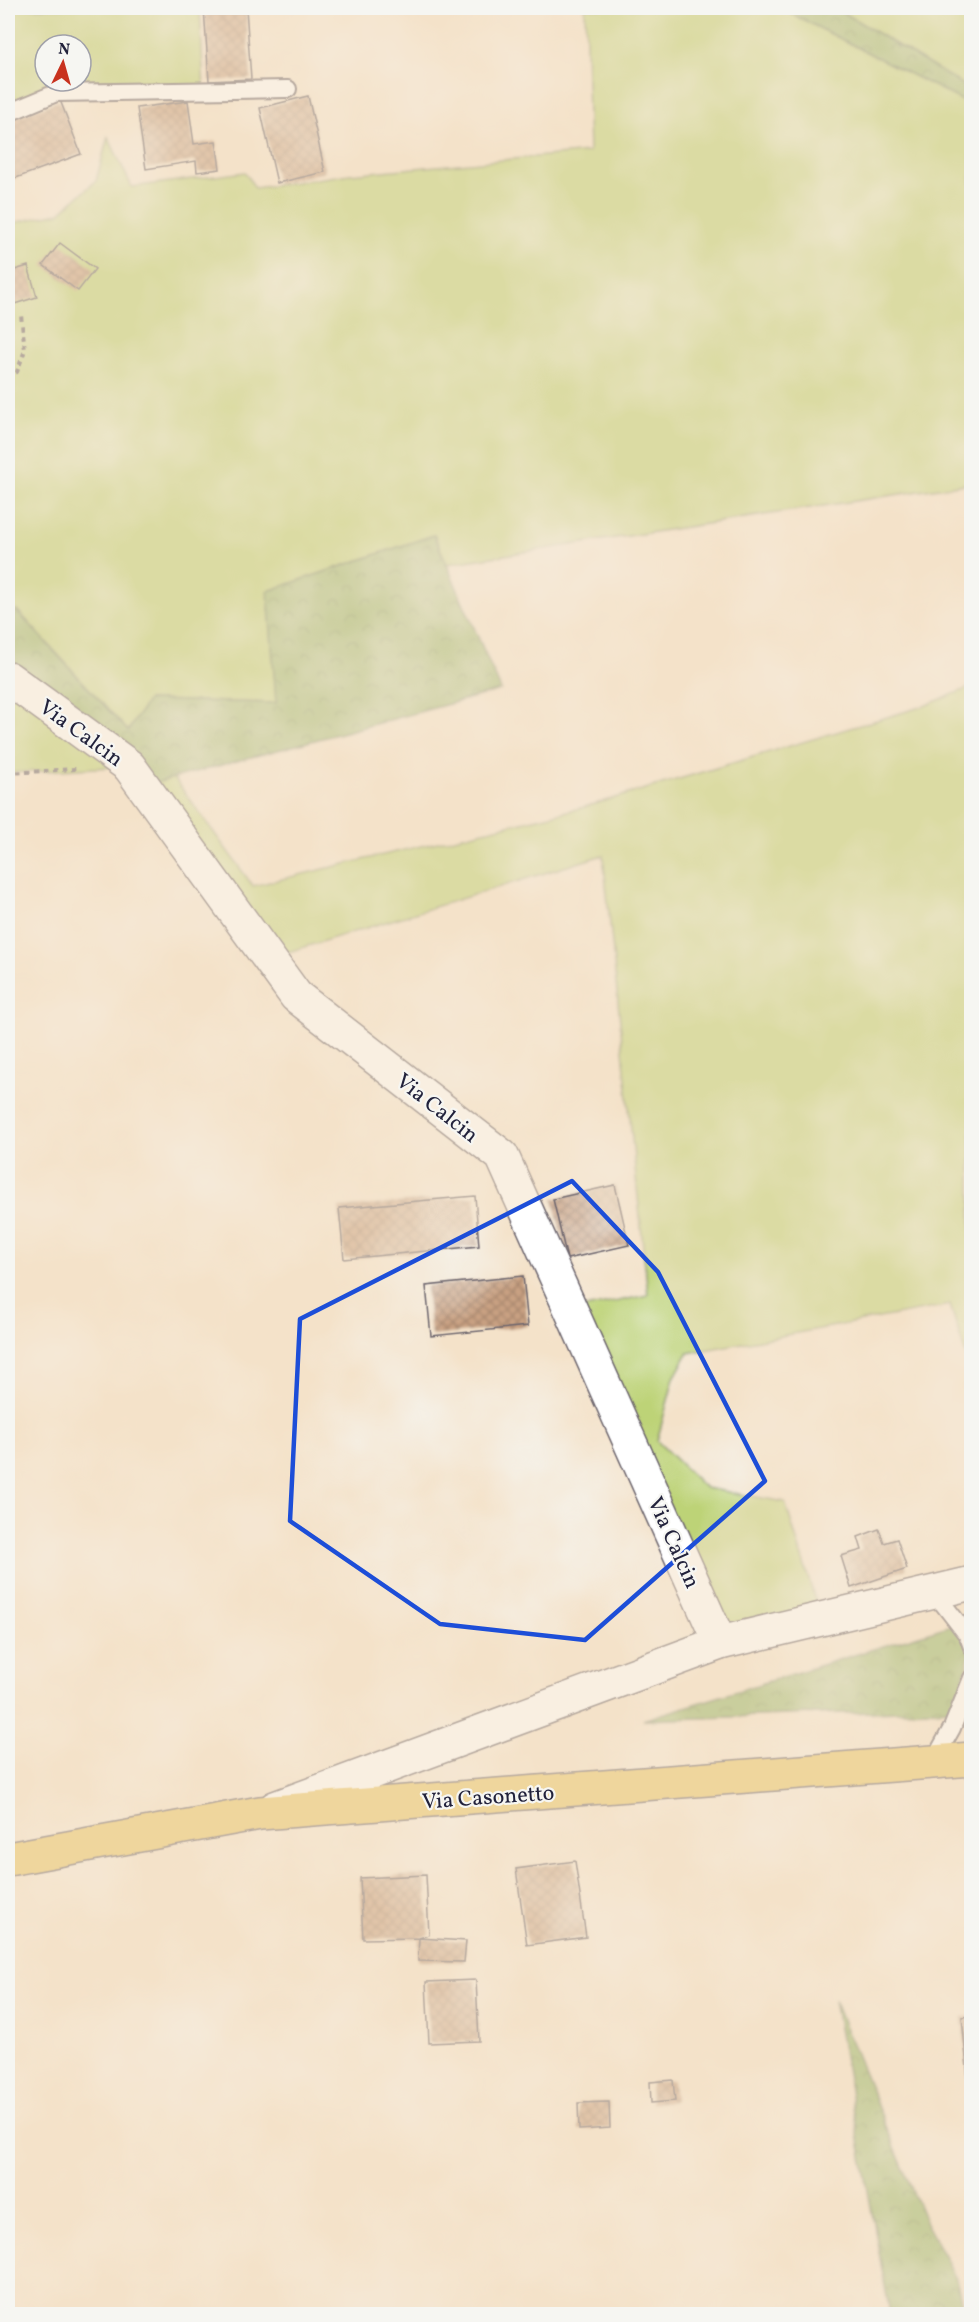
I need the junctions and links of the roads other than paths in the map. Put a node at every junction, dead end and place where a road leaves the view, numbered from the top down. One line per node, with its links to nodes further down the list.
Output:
1 (288, 89): 2 (lane)
2 (8, 113)
3 (8, 678): 6 (street, Via Calcin)
4 (972, 1583): 5 (street)
5 (934, 1592): 6 (street); 7 (lane)
6 (720, 1643): 11 (street)
7 (972, 1647)
8 (972, 1678): 10 (lane)
9 (972, 1759): 10 (main road, Via Casonetto)
10 (933, 1762): 11 (main road, Via Casonetto)
11 (260, 1813): 12 (main road, Via Casonetto)
12 (8, 1859)

